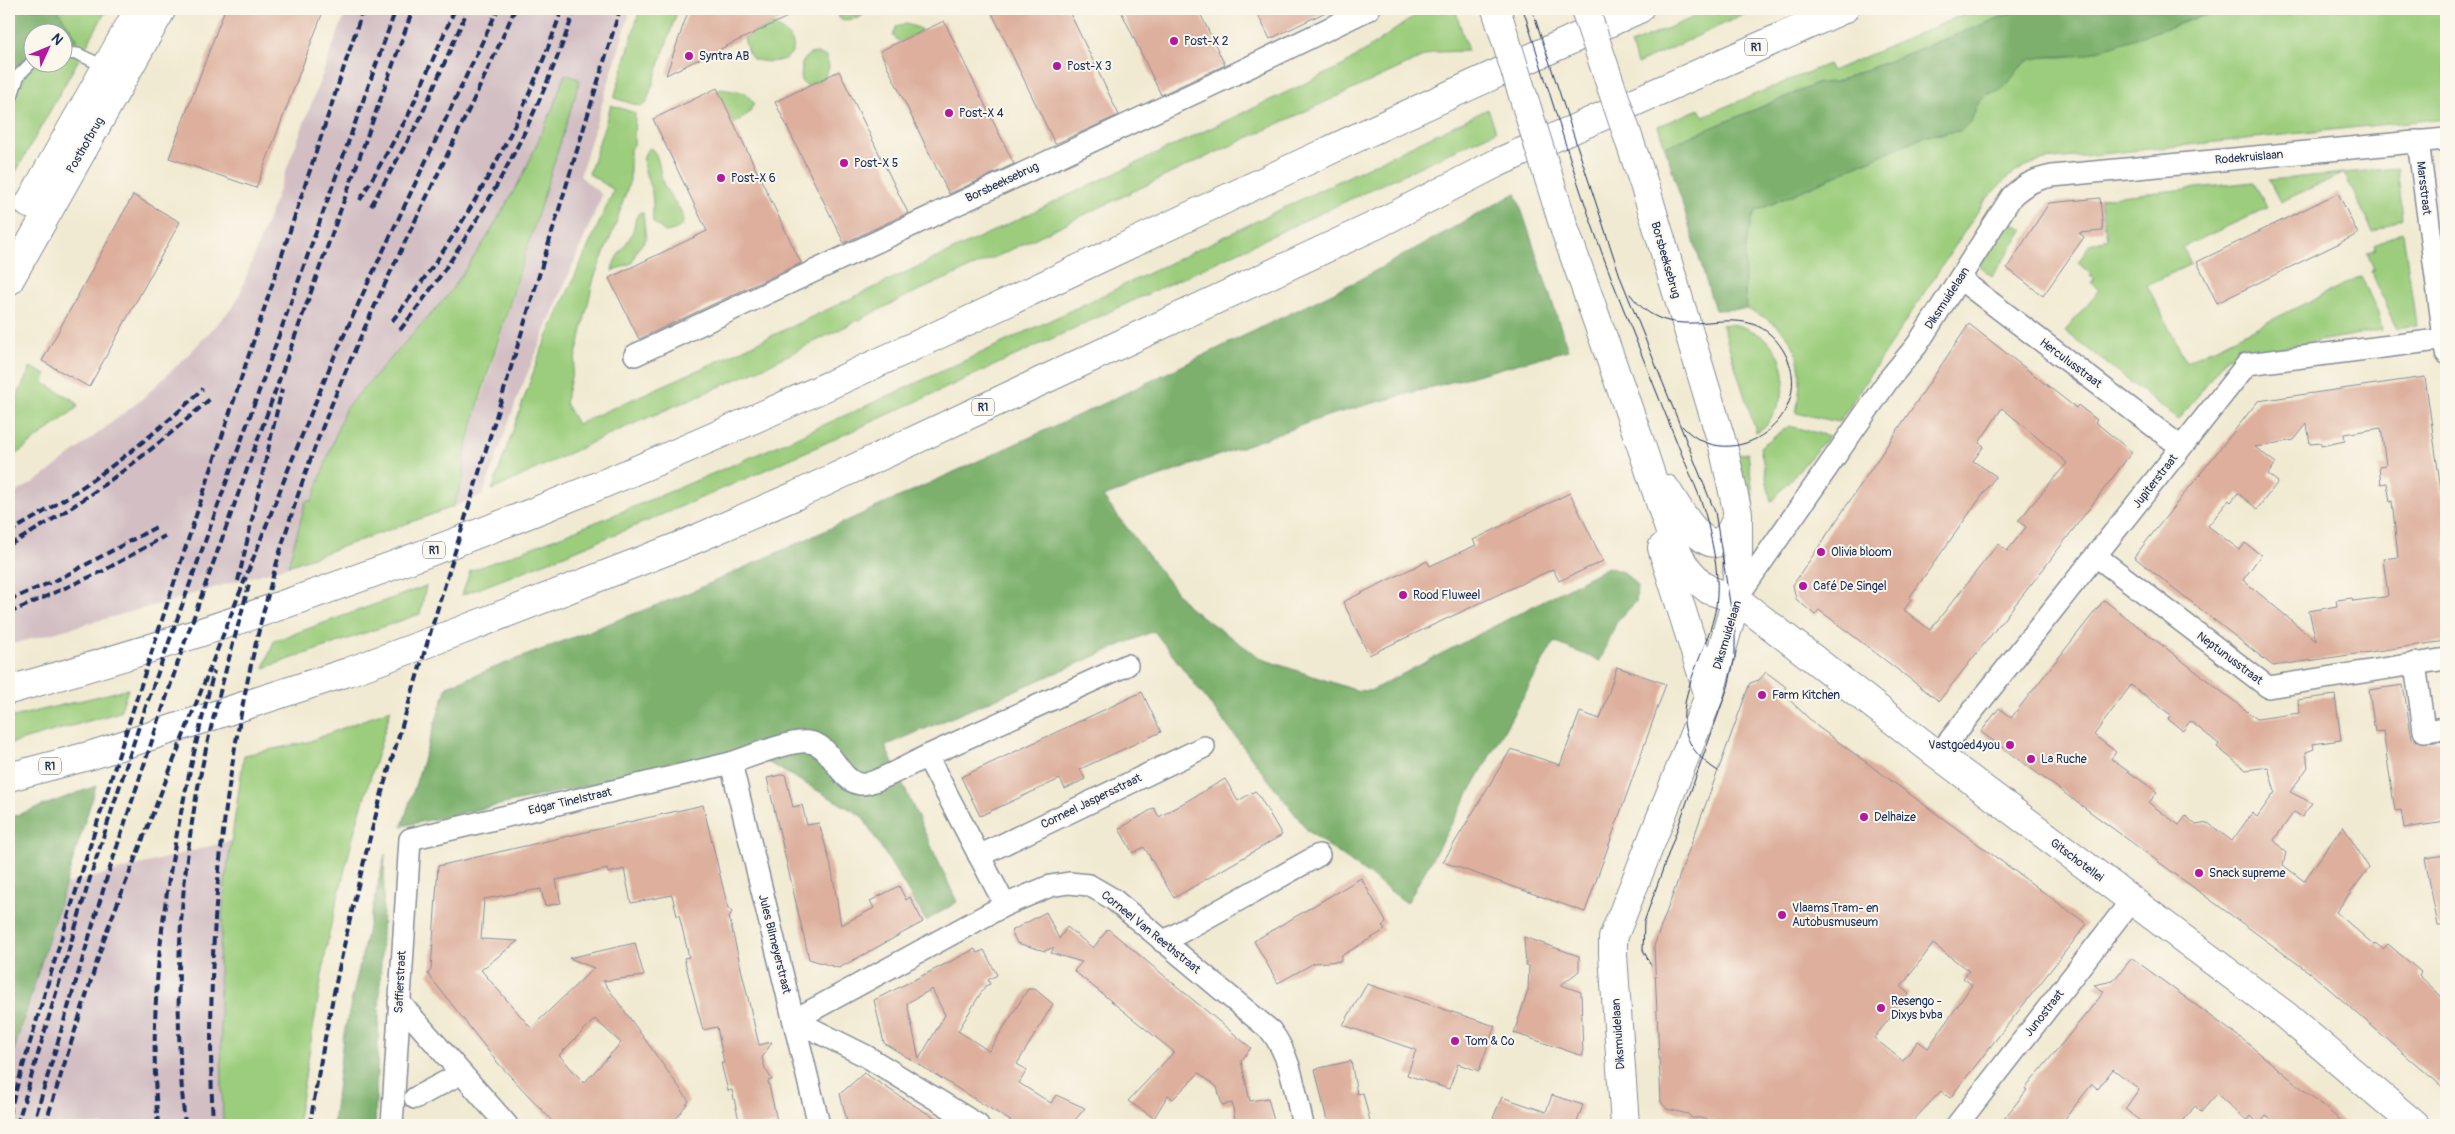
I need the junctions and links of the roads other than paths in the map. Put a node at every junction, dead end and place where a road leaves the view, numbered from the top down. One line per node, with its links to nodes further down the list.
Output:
1 (139, 9): 9 (main road, Posthofbrug)
2 (162, 9): 17 (main road, Posthofbrug)
3 (1369, 9): 19 (street, Borsbeeksebrug)
4 (1496, 9): 21 (main road, bridge)
5 (1585, 9): 22 (main road, Borsbeeksebrug, bridge)
6 (1639, 9): 28 (main road, R1)
7 (1844, 9): 35 (main road, R1)
8 (72, 54): 9 (lane)
9 (106, 67): 15 (main road, Posthofbrug)
10 (23, 72): 11 (lane)
11 (9, 105)
12 (2446, 139): 13 (street, Rodekruislaan)
13 (2418, 141): 14 (street, Rodekruislaan); 18 (street, Marsstraat)
14 (2052, 176): 16 (street, Diksmuidelaan)
15 (9, 240)
16 (1960, 279): 20 (street, Herculusstraat); 24 (street, Diksmuidelaan)
17 (9, 281)
18 (2446, 344): 20 (street, Jupiterstraat)
19 (635, 355)
20 (2181, 447): 23 (street, Jupiterstraat)
21 (1644, 454): 22 (main road); 24 (main road); 29 (main road)
22 (1738, 514): 24 (main road, Borsbeeksebrug)
23 (2096, 556): 26 (street, Neptunusstraat); 32 (street, Jupiterstraat)
24 (1736, 599): 29 (main road, Diksmuidelaan); 32 (main road, Gitschotellei)
25 (2446, 659): 26 (street, Neptunusstraat)
26 (2415, 664): 30 (street)
27 (1128, 665): 33 (street)
28 (9, 690)
29 (1709, 696): 51 (main road, Diksmuidelaan)
30 (2446, 728)
31 (1204, 747): 38 (street, Corneel Jaspersstraat)
32 (1938, 755): 39 (main road, Gitschotellei)
33 (927, 756): 34 (street); 38 (street)
34 (731, 763): 36 (street, Edgar Tinelstraat); 43 (street, Jules Bilmeyerstraat)
35 (9, 777)
36 (410, 839): 42 (street, Saffierstraat)
37 (1319, 855): 41 (street)
38 (979, 856): 40 (street)
39 (2131, 901): 52 (street, Junostraat); 53 (main road, Gitschotellei)
40 (1004, 905): 41 (street, Corneel Van Reethstraat); 43 (street, Corneel Van Reethstraat)
41 (1163, 942): 50 (street, Corneel Van Reethstraat)
42 (399, 1002): 44 (street); 46 (street, Saffierstraat)
43 (794, 1020): 48 (street, Jules Bilmeyerstraat); 49 (street)
44 (460, 1074): 45 (street); 47 (street)
45 (414, 1098)
46 (392, 1125)
47 (507, 1125)
48 (819, 1125)
49 (978, 1125)
50 (1303, 1125)
51 (1625, 1125)
52 (1957, 1125)
53 (2415, 1125)

